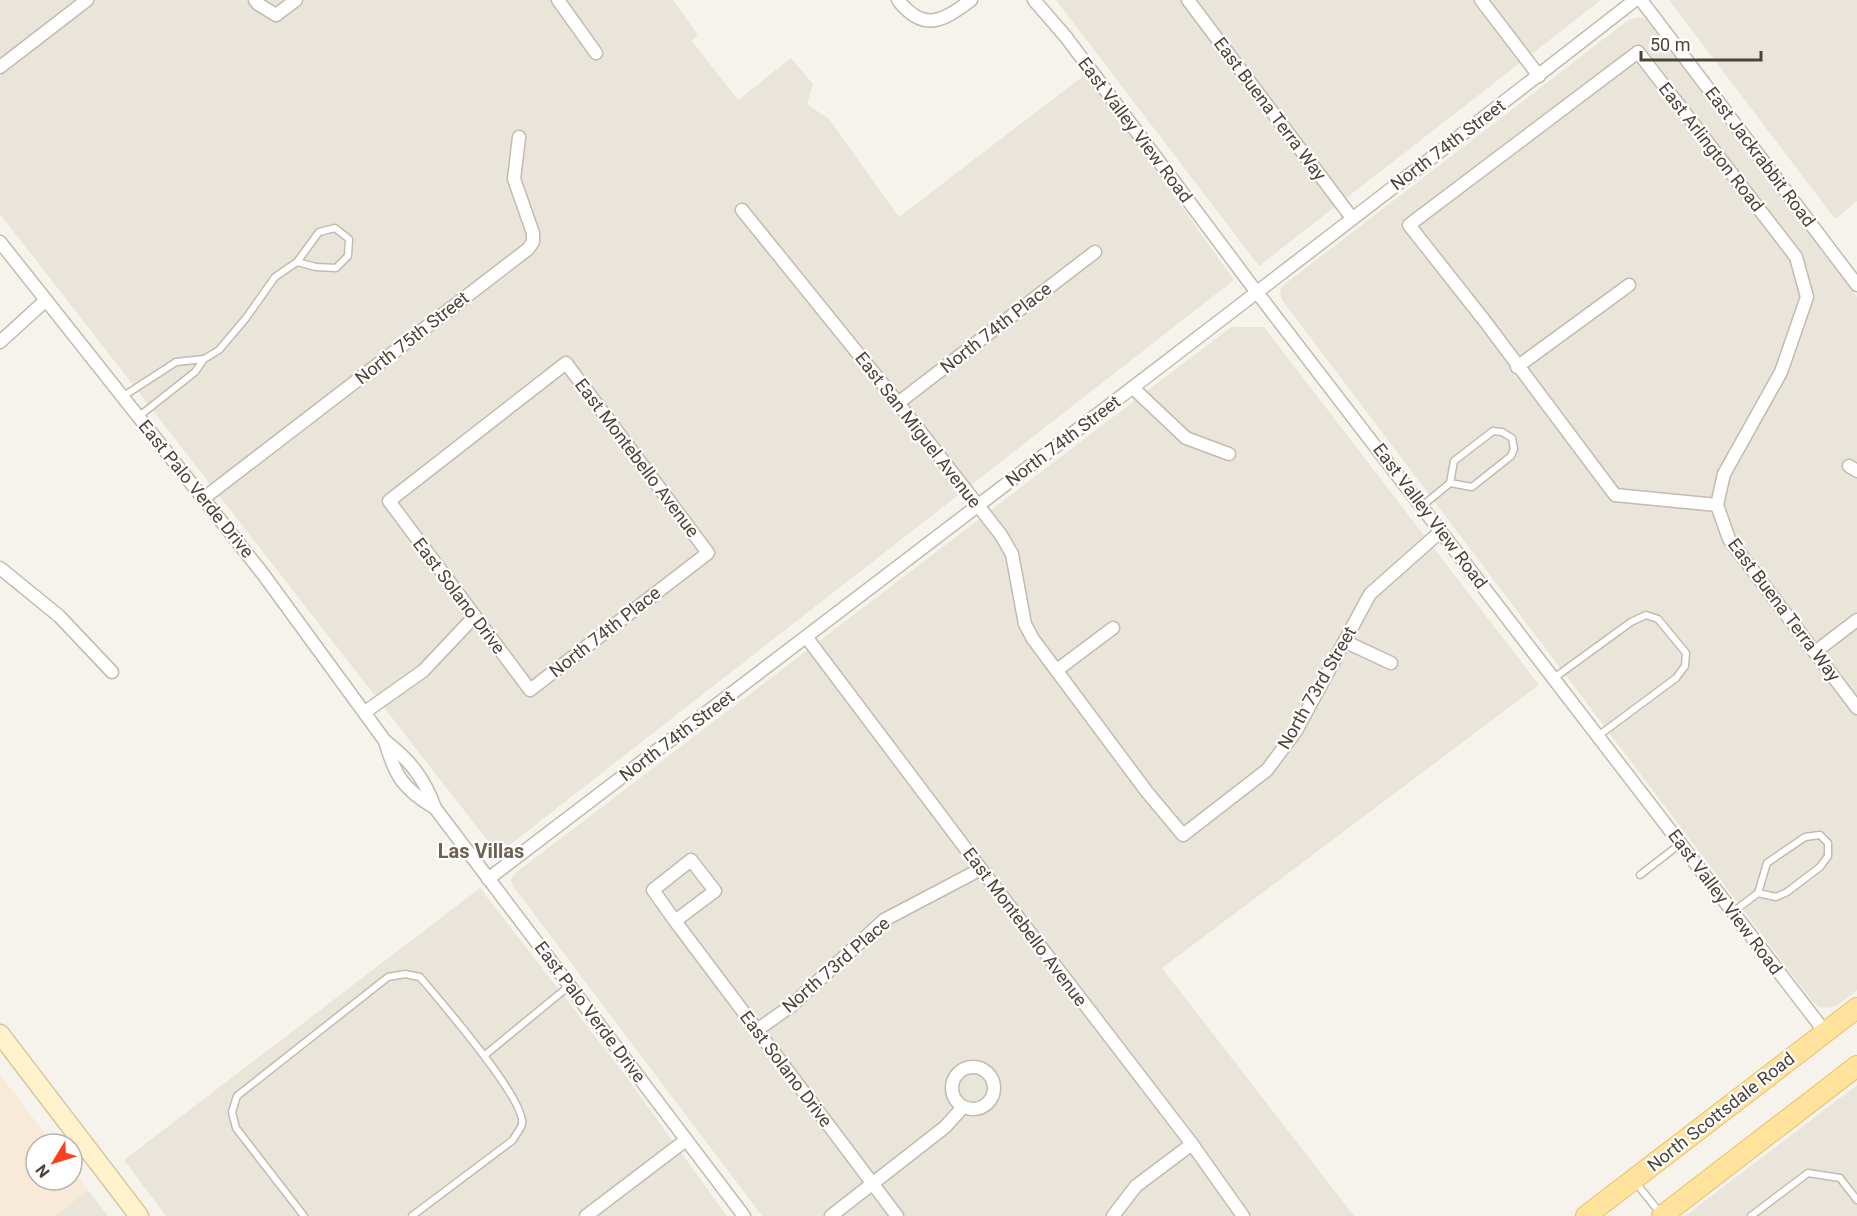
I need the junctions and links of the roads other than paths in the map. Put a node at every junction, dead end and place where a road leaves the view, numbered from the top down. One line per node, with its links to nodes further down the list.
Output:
1 (87, 0): 13 (street)
2 (255, 0): 3 (street)
3 (296, 0)
4 (558, 0): 12 (street)
5 (898, 0): 6 (street)
6 (971, 0)
7 (1034, 0): 23 (street, East Valley View Road)
8 (1188, 0): 17 (street, East Buena Terra Way)
9 (1481, 0): 14 (street)
10 (1635, 0): 14 (street, North 74th Street)
11 (1641, 0): 22 (street, East Jackrabbit Road)
12 (597, 53)
13 (0, 68)
14 (1539, 76): 17 (street, North 74th Street)
15 (519, 137): 34 (street, North 75th Street)
16 (742, 210): 30 (street, East San Miguel Avenue)
17 (1352, 218): 23 (street, North 74th Street)
18 (0, 242): 24 (street, East Palo Verde Drive)
19 (1095, 252): 30 (street, North 74th Place)
20 (297, 262): 20 (lane); 26 (lane)
21 (1629, 285): 27 (street)
22 (1857, 285)
23 (1257, 292): 28 (street, North 74th Street); 38 (street, East Valley View Road)
24 (45, 301): 25 (street); 29 (street, East Palo Verde Drive)
25 (0, 342)
26 (204, 359): 29 (lane); 31 (lane)
27 (1517, 367): 37 (street); 37 (street, East Arlington Road)
28 (1133, 388): 32 (street); 36 (street, North 74th Street)
29 (122, 397): 31 (street, East Palo Verde Drive)
30 (898, 403): 36 (street, East San Miguel Avenue)
31 (138, 418): 34 (street, East Palo Verde Drive)
32 (1228, 454)
33 (1450, 483): 33 (lane); 38 (lane)
34 (204, 498): 54 (street, East Palo Verde Drive)
35 (389, 501): 40 (street, East Montebello Avenue); 42 (street, East Solano Drive)
36 (977, 505): 45 (street, North 74th Street); 49 (street, East San Miguel Avenue)
37 (1717, 505): 47 (street, East Buena Terra Way)
38 (1422, 506): 39 (street, East Valley View Road)
39 (1441, 531): 46 (street, North 73rd Street); 51 (street, East Valley View Road)
40 (708, 552): 52 (street, North 74th Place)
41 (0, 568): 50 (street)
42 (474, 617): 52 (street, East Solano Drive); 54 (street)
43 (1857, 620): 47 (street)
44 (1113, 628): 49 (street)
45 (807, 638): 58 (street, East Montebello Avenue); 60 (street, North 74th Street)
46 (1346, 642): 48 (street); 56 (street, North 73rd Street)
47 (1815, 652): 53 (street, East Buena Terra Way)
48 (1390, 663)
49 (1057, 669): 56 (street, East San Miguel Avenue)
50 (112, 672)
51 (1553, 678): 55 (street, East Valley View Road); 55 (lane)
52 (530, 690)
53 (1857, 708)
54 (365, 712): 60 (street, East Palo Verde Drive)
55 (1598, 736): 57 (street, East Valley View Road)
56 (1183, 835)
57 (1680, 843): 59 (lane); 62 (street, East Valley View Road)
58 (981, 869): 66 (street, North 73rd Place); 73 (street, East Montebello Avenue)
59 (1640, 875)
60 (488, 879): 64 (street, East Palo Verde Drive)
61 (1758, 893): 61 (lane); 62 (lane)
62 (1733, 912): 67 (street, East Valley View Road)
63 (675, 921): 63 (street, East Solano Drive); 66 (street, East Solano Drive)
64 (569, 985): 69 (lane); 72 (street, East Palo Verde Drive)
65 (1857, 1008): 67 (main road, North Scottsdale Road)
66 (758, 1030): 75 (street, East Solano Drive)
67 (1825, 1032): 74 (main road, North Scottsdale Road)
68 (0, 1034): 78 (main road)
69 (485, 1055): 79 (lane); 80 (lane)
70 (1857, 1066): 87 (main road)
71 (963, 1107): 75 (street)
72 (686, 1140): 77 (street); 81 (street, East Palo Verde Drive)
73 (1192, 1144): 84 (street); 85 (street, East Montebello Avenue)
74 (1633, 1180): 86 (main road, North Scottsdale Road); 87 (lane)
75 (872, 1184): 82 (street); 83 (street, East Solano Drive)
76 (1857, 1200): 88 (lane)
77 (593, 1214)
78 (139, 1216)
79 (304, 1216)
80 (412, 1216)
81 (744, 1216)
82 (831, 1216)
83 (897, 1216)
84 (1113, 1216)
85 (1243, 1216)
86 (1586, 1216)
87 (1662, 1216)
88 (1751, 1216)

